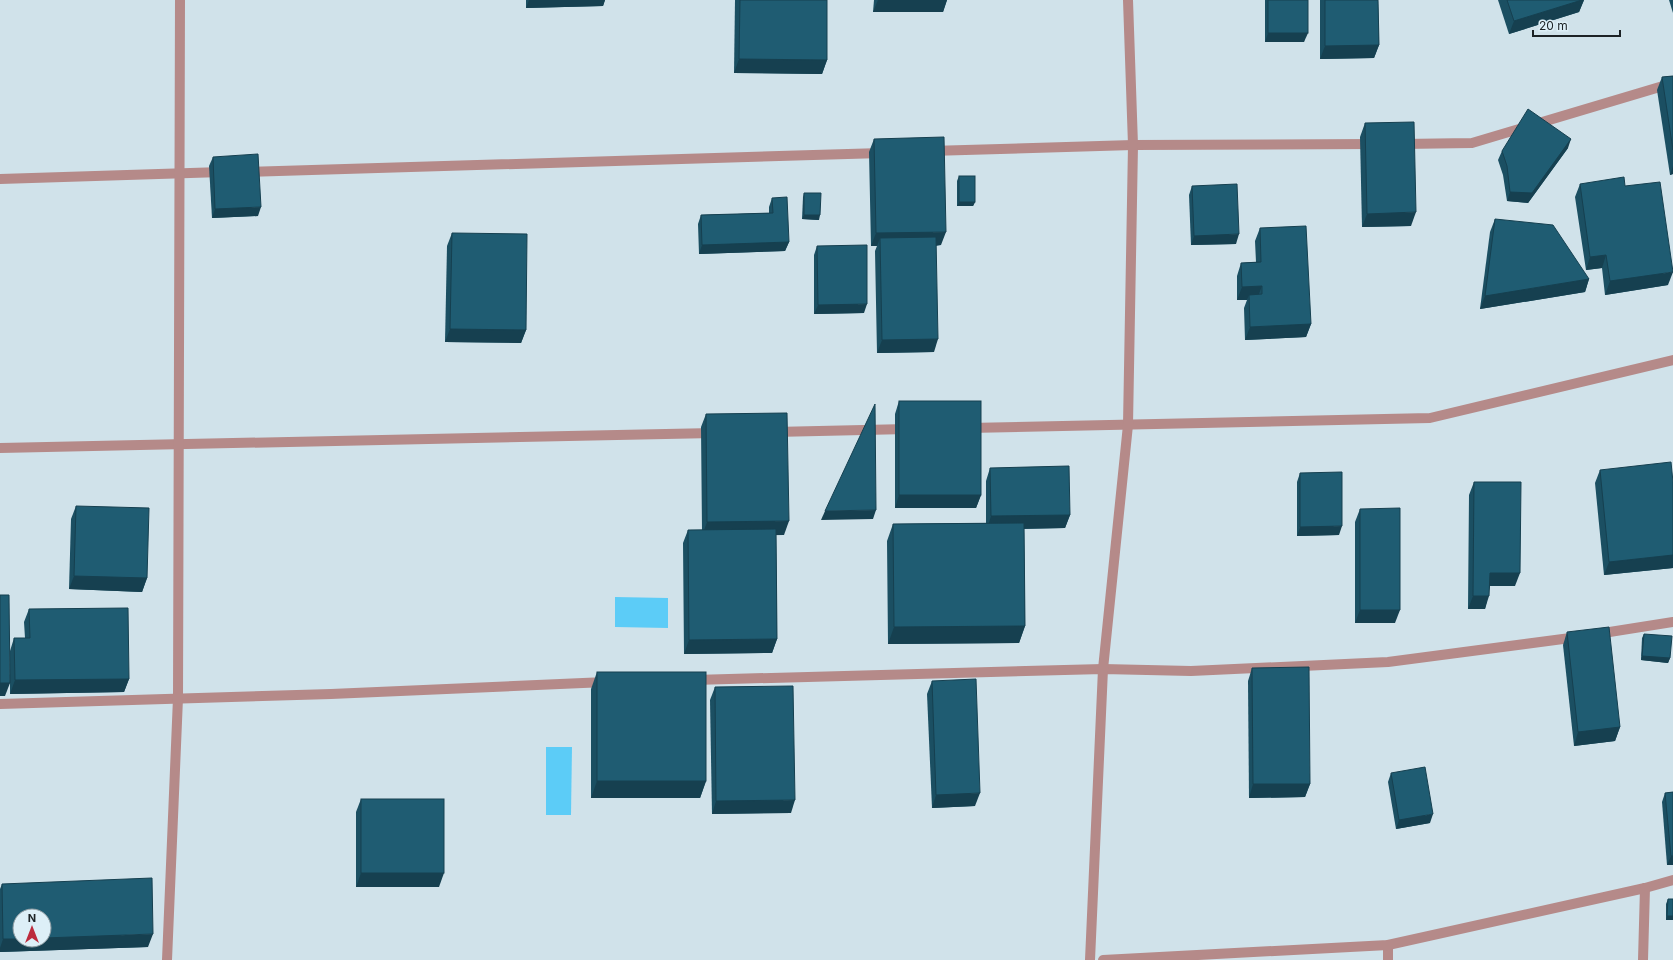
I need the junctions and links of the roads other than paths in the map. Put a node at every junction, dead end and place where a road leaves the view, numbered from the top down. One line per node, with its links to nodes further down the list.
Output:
1 (180, 0): 7 (street)
2 (1128, 0): 4 (street)
3 (1673, 83): 4 (street)
4 (1134, 145): 6 (street); 10 (street)
5 (895, 152): 7 (street)
6 (919, 152)
7 (179, 174): 8 (street); 15 (street)
8 (0, 179)
9 (1673, 360): 10 (street)
10 (1128, 425): 11 (street); 18 (street)
11 (960, 428)
12 (920, 429): 13 (street)
13 (761, 432)
14 (721, 433): 15 (street)
15 (178, 444): 16 (street); 21 (street)
16 (0, 448)
17 (1673, 622): 18 (street)
18 (1103, 669): 19 (street); 27 (street)
19 (686, 680)
20 (616, 682): 21 (street)
21 (178, 698): 22 (street); 26 (street)
22 (0, 704)
23 (1673, 880): 24 (street)
24 (1645, 888): 25 (street); 30 (street)
25 (1388, 945): 28 (street); 29 (street)
26 (167, 960)
27 (1090, 960)
28 (1103, 960)
29 (1388, 960)
30 (1643, 960)

